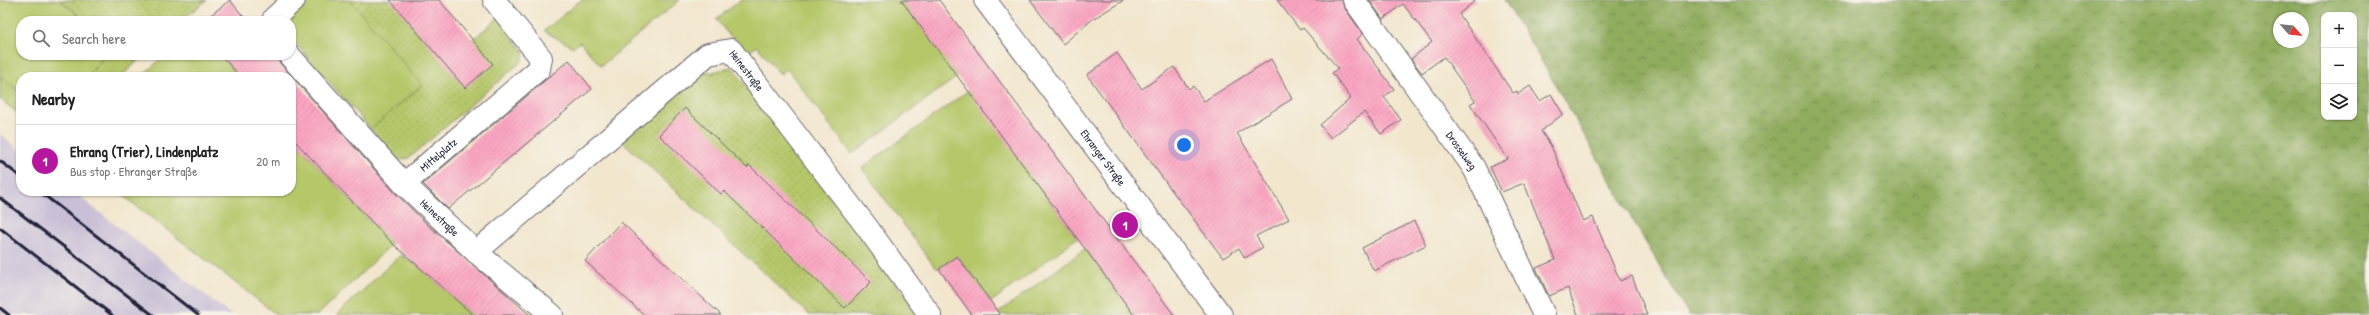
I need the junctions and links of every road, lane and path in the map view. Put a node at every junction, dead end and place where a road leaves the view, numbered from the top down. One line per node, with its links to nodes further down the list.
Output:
1 (294, 0): 5 (street)
2 (494, 0): 7 (street, Mittelplatz)
3 (985, 0): 11 (street, Ehranger Straße)
4 (1354, 0): 12 (street, Drosselweg)
5 (276, 16)
6 (293, 60): 7 (street)
7 (404, 184): 8 (street, Heinestraße)
8 (476, 252): 9 (street, Heinestraße); 10 (street, Heinestraße)
9 (552, 315)
10 (930, 315)
11 (1221, 315)
12 (1544, 315)

